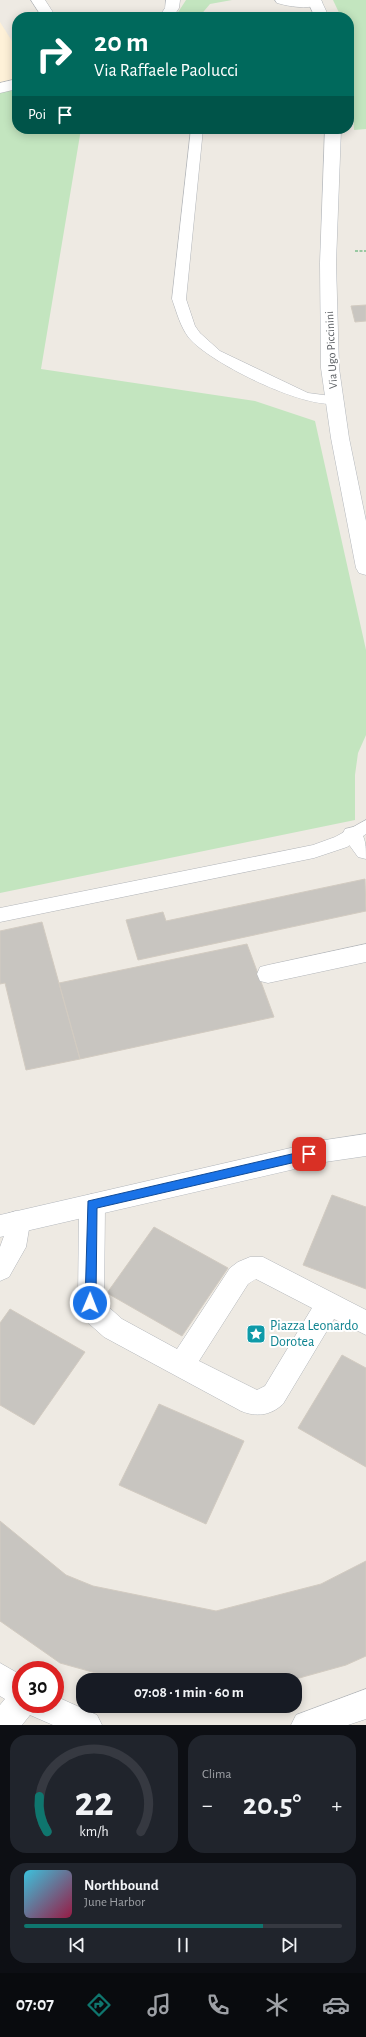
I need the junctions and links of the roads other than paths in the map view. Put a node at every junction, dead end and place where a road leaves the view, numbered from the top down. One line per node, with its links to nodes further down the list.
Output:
1 (38, 0): 5 (main road)
2 (173, 0): 6 (main road)
3 (282, 0): 4 (main road)
4 (314, 1): 7 (main road)
5 (46, 12)
6 (169, 12)
7 (320, 12)
8 (12, 85): 9 (main road)
9 (0, 88)
10 (196, 134): 12 (lane)
11 (333, 134): 12 (main road, Via Ugo Piccinini)
12 (334, 400): 13 (main road, Via Ugo Piccinini)
13 (366, 565)
14 (362, 838): 15 (lane)
15 (0, 915)
16 (366, 953): 17 (main road)
17 (268, 974)
18 (366, 1136): 20 (main road)
19 (366, 1145): 20 (main road)
20 (324, 1151): 21 (main road)
21 (92, 1205): 22 (main road); 26 (main road)
22 (8, 1224): 23 (main road)
23 (0, 1268)
24 (329, 1304): 25 (main road); 26 (main road); 26 (main road)
25 (366, 1323)
26 (182, 1364)
27 (0, 1678): 28 (main road)
28 (12, 1686)
29 (366, 1704): 34 (main road)
30 (12, 1713): 32 (main road)
31 (60, 1713): 33 (main road)
32 (3, 1725)
33 (87, 1725)
34 (306, 1725)

